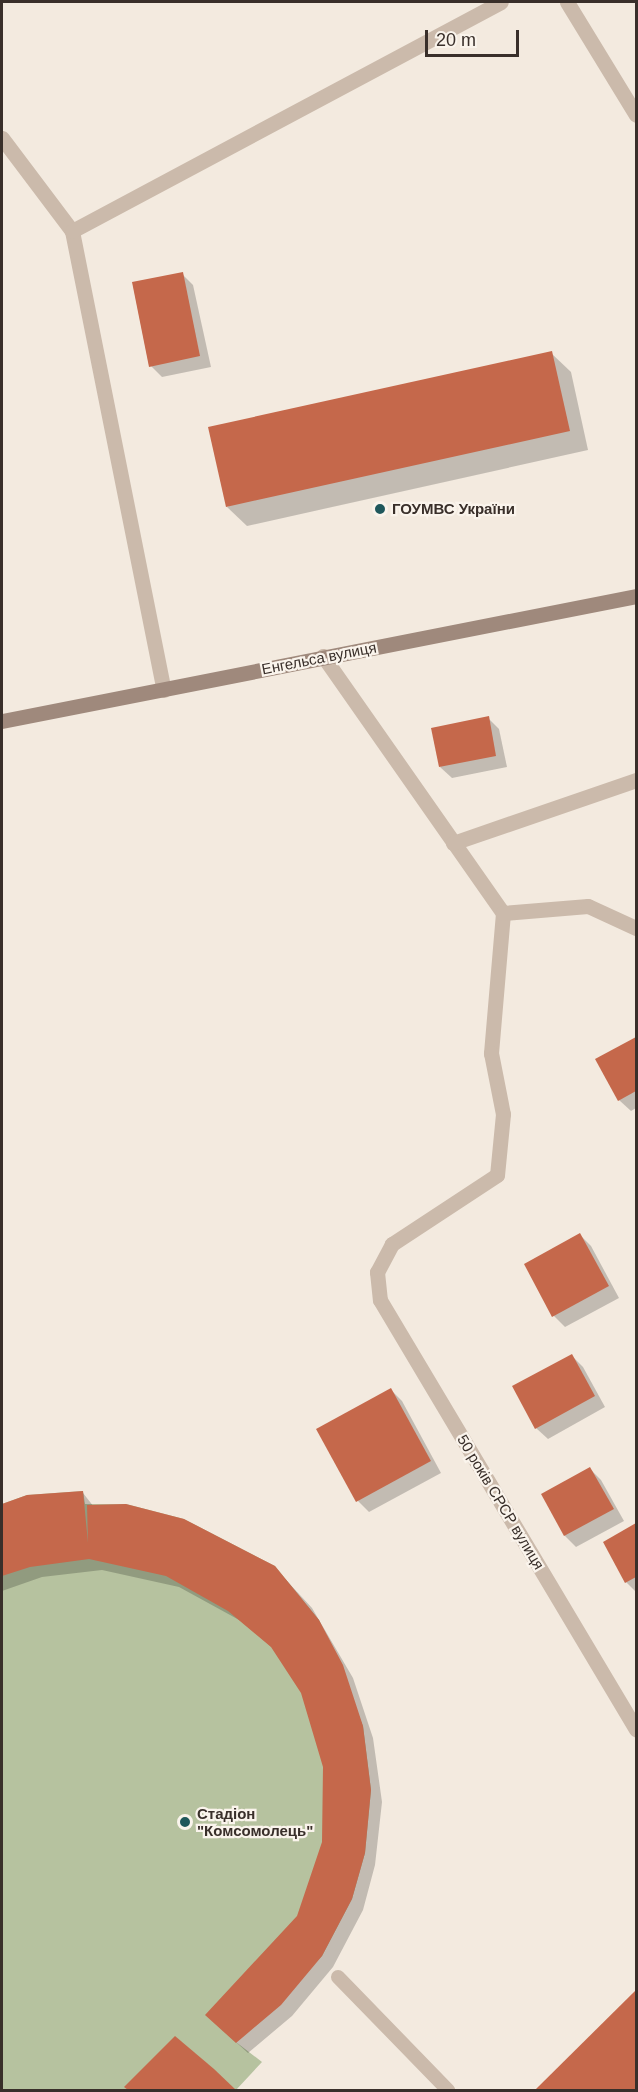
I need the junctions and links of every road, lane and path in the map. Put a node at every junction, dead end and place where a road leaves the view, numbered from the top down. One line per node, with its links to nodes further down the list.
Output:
1 (501, 2): 5 (street)
2 (567, 2): 3 (street)
3 (636, 115)
4 (2, 138): 5 (street)
5 (72, 231): 8 (street)
6 (636, 596): 7 (street, Енгельса вулиця)
7 (323, 656): 8 (street, Енгельса вулиця); 11 (street)
8 (164, 690): 9 (street, Енгельса вулиця)
9 (2, 721)
10 (636, 780): 11 (street)
11 (453, 843): 12 (street)
12 (503, 913): 13 (street); 14 (street, 50 років СРСР вулиця)
13 (636, 928)
14 (636, 1729)
15 (338, 1977): 16 (lane)
16 (447, 2091)

